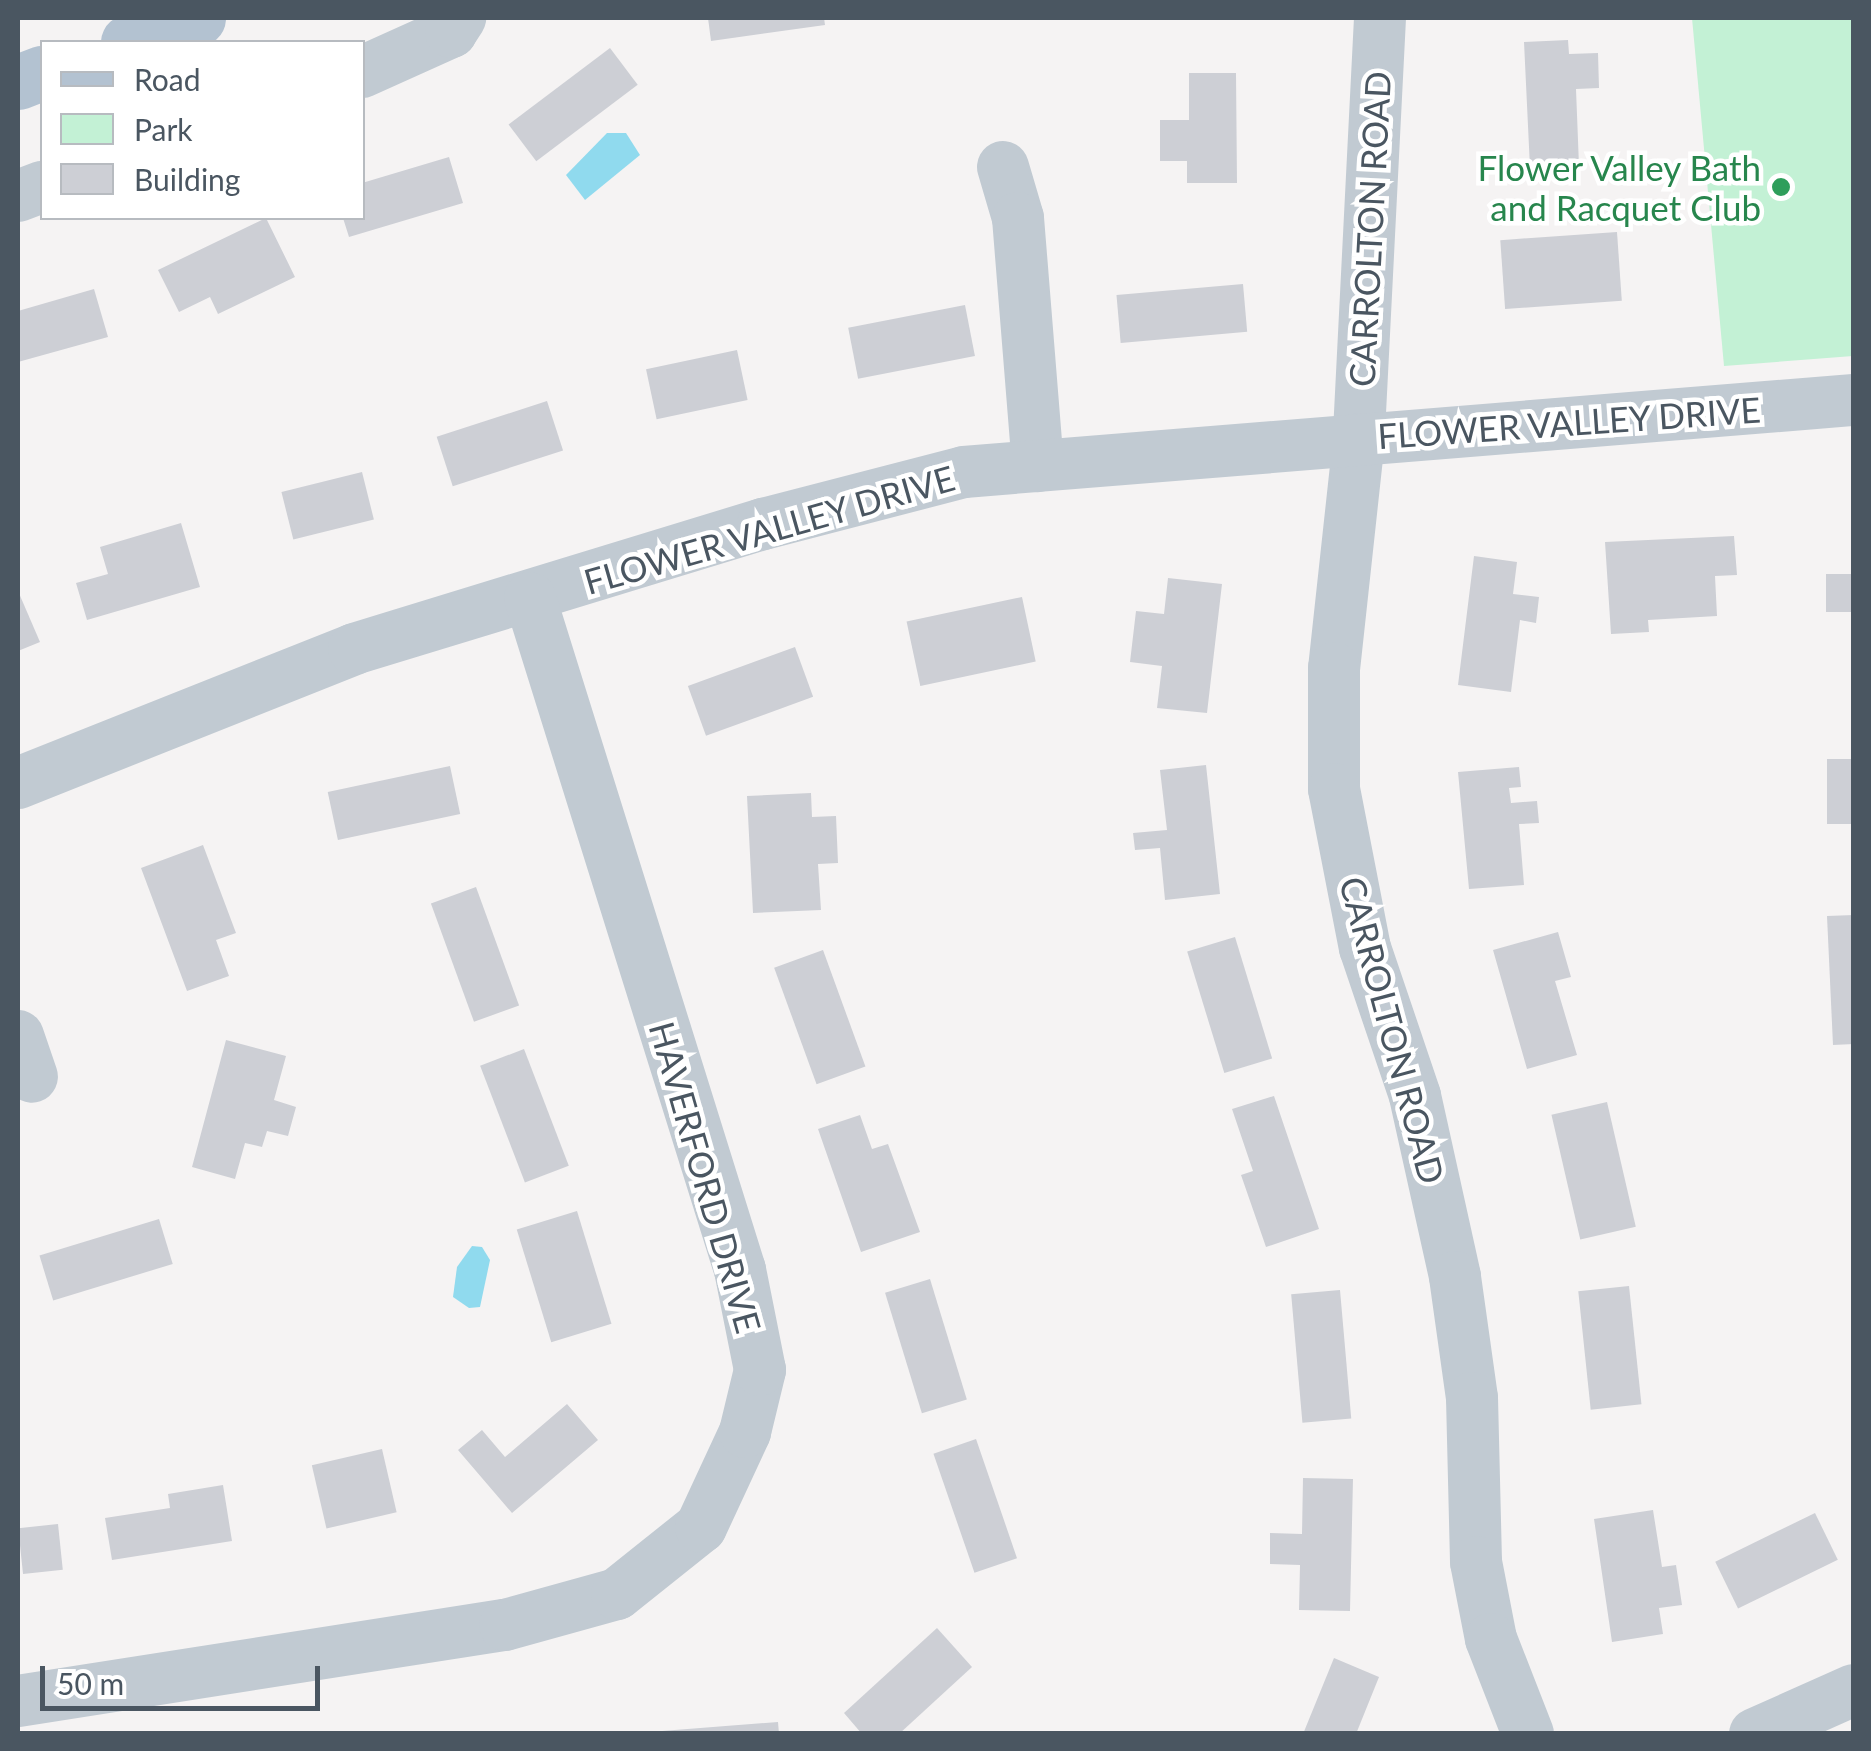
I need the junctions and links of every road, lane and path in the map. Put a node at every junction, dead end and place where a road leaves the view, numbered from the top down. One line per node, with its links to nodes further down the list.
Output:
1 (198, 18): 4 (main road)
2 (460, 18): 5 (street)
3 (1380, 18): 8 (street, CARROLTON ROAD)
4 (134, 40)
5 (365, 71)
6 (1003, 166): 9 (street)
7 (1854, 400): 8 (street, FLOWER VALLEY DRIVE)
8 (1359, 439): 9 (street, FLOWER VALLEY DRIVE); 14 (street, CARROLTON ROAD)
9 (1038, 466): 10 (street, FLOWER VALLEY DRIVE)
10 (530, 598): 11 (street, FLOWER VALLEY DRIVE); 13 (street, HAVERFORD DRIVE)
11 (18, 783)
12 (1854, 1690): 15 (street)
13 (18, 1702)
14 (1528, 1734)
15 (1756, 1734)

